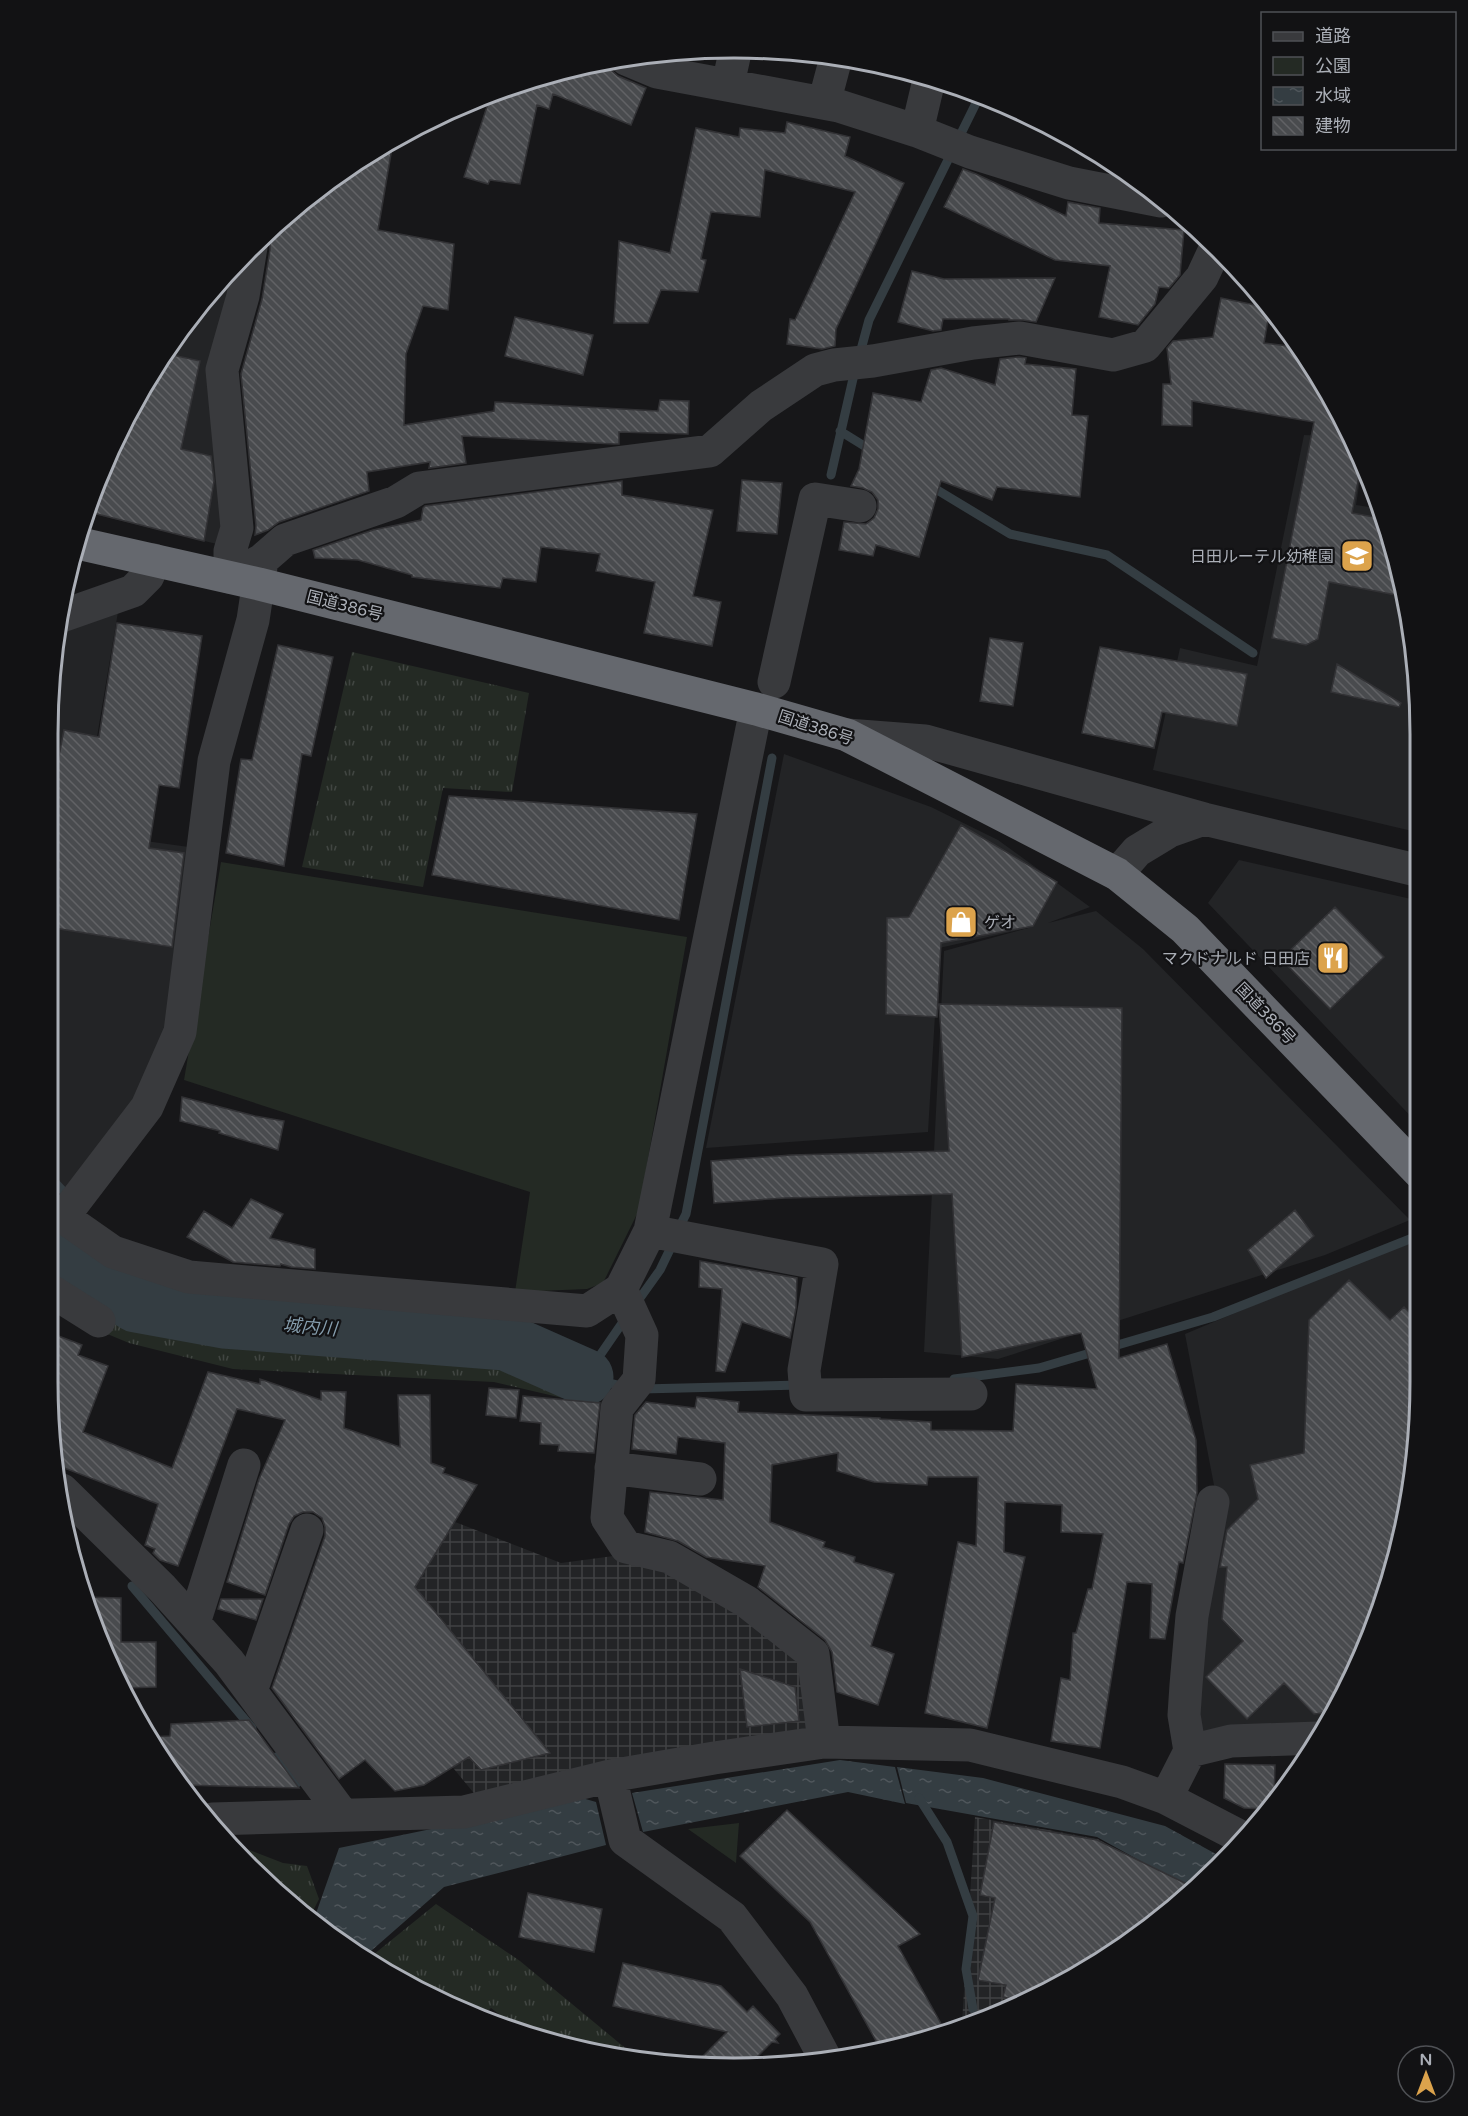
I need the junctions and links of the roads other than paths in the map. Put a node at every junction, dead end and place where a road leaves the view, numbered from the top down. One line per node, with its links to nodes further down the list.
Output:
1 (734, 58): 4 (street)
2 (640, 65): 4 (street)
3 (834, 66): 6 (street)
4 (728, 84): 6 (street)
5 (929, 88): 7 (street)
6 (824, 102): 7 (street)
7 (928, 135): 8 (street)
8 (1145, 198)
9 (1212, 256): 14 (street)
10 (248, 265): 14 (street)
11 (860, 506): 16 (street)
12 (86, 545): 13 (highway, 国道386号)
13 (154, 560): 14 (highway, 国道386号); 15 (street)
14 (250, 574): 17 (highway, 国道386号); 23 (street)
15 (69, 613)
16 (774, 682)
17 (756, 709): 18 (highway, 国道386号); 25 (street)
18 (846, 735): 19 (street); 21 (highway, 国道386号)
19 (1204, 819): 20 (street); 21 (street)
20 (1410, 869)
21 (1117, 874): 22 (highway, 国道386号)
22 (1410, 1163)
23 (58, 1205)
24 (58, 1210): 26 (street)
25 (669, 1235): 26 (street); 29 (street)
26 (621, 1289): 31 (street)
27 (58, 1295): 28 (street)
28 (99, 1321)
29 (971, 1394)
30 (244, 1465): 36 (street)
31 (611, 1468): 32 (street); 39 (street)
32 (700, 1479)
33 (68, 1496): 36 (street)
34 (1213, 1502): 40 (street)
35 (307, 1530): 37 (street)
36 (194, 1623): 37 (street)
37 (251, 1691): 43 (street)
38 (1308, 1738): 40 (street)
39 (824, 1742): 41 (street); 42 (street)
40 (1190, 1751): 42 (street)
41 (610, 1776): 43 (street); 46 (street)
42 (1166, 1798): 45 (street)
43 (342, 1814): 44 (street)
44 (219, 1819)
45 (1236, 1834)
46 (822, 2052)

